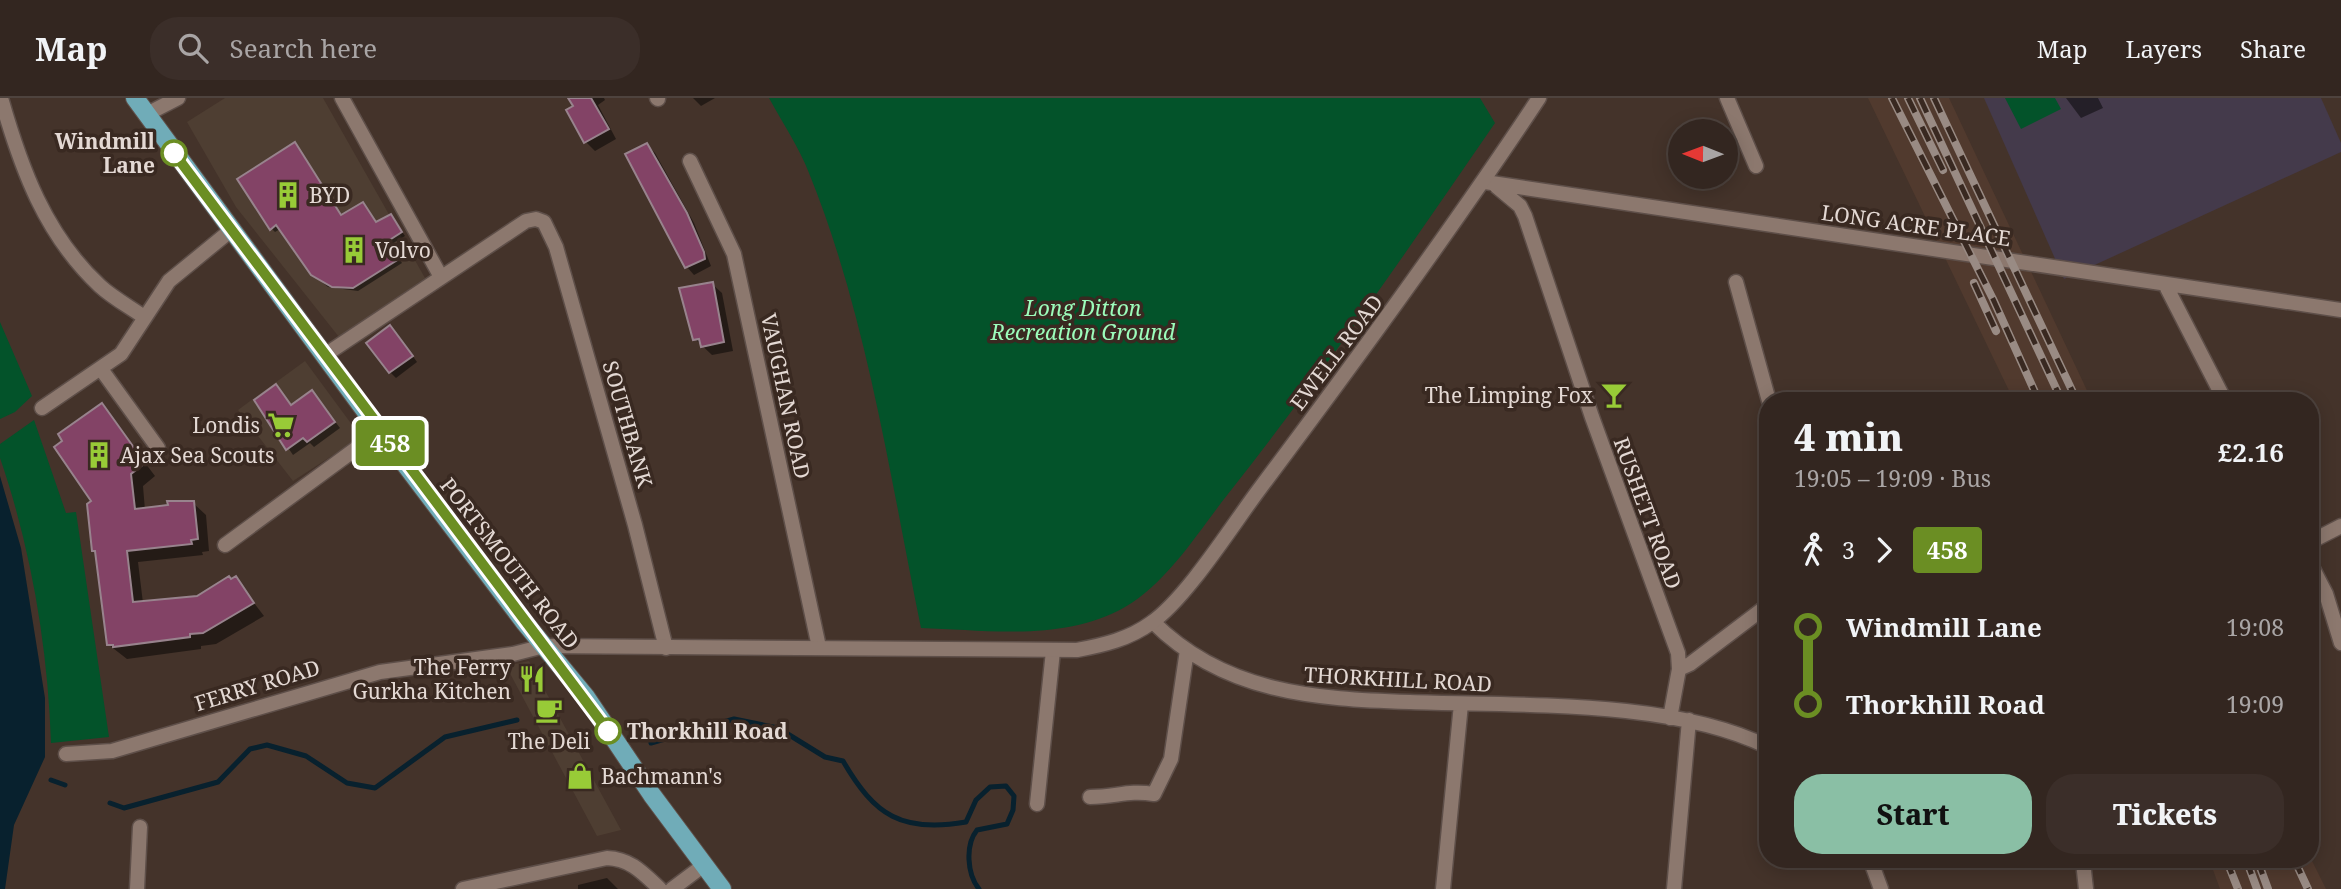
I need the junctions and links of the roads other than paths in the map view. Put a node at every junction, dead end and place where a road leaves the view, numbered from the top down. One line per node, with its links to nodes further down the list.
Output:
1 (1, 98): 16 (street)
2 (135, 98): 7 (main road, PORTSMOUTH ROAD)
3 (178, 98): 7 (street)
4 (342, 98): 12 (street)
5 (1539, 98): 10 (street, EWELL ROAD)
6 (1727, 98): 9 (street)
7 (147, 114): 11 (main road, PORTSMOUTH ROAD)
8 (690, 161): 32 (street, VAUGHAN ROAD)
9 (1756, 166)
10 (1485, 183): 15 (street, LONG ACRE PLACE); 29 (street, EWELL ROAD); 36 (street, RUSHETT ROAD)
11 (230, 231): 16 (street); 17 (main road, PORTSMOUTH ROAD)
12 (441, 277): 17 (street); 33 (street, SOUTHBANK)
13 (1736, 282): 19 (street)
14 (2166, 288): 20 (street)
15 (2341, 310)
16 (144, 317): 18 (street)
17 (325, 355): 22 (main road, PORTSMOUTH ROAD)
18 (101, 369): 21 (street); 23 (street)
19 (1767, 392)
20 (2220, 392)
21 (42, 408)
22 (380, 431): 26 (street); 31 (main road, PORTSMOUTH ROAD)
23 (158, 448)
24 (2341, 526): 25 (street)
25 (2319, 537)
26 (226, 545)
27 (2319, 580): 30 (street)
28 (1759, 613): 36 (street)
29 (1153, 622): 34 (street); 35 (street, THORKHILL ROAD)
30 (2341, 643)
31 (544, 646): 33 (street); 41 (street, FERRY ROAD); 45 (main road, PORTSMOUTH ROAD)
32 (819, 647): 33 (street); 34 (street)
33 (666, 648)
34 (1053, 650): 43 (street)
35 (1187, 650): 37 (street, THORKHILL ROAD); 42 (street)
36 (1679, 669): 38 (street, RUSHETT ROAD)
37 (1461, 704): 38 (street, THORKHILL ROAD); 53 (street)
38 (1670, 718): 39 (street, THORKHILL ROAD)
39 (1689, 720): 40 (street, THORKHILL ROAD); 54 (street)
40 (1759, 743)
41 (66, 754)
42 (1090, 797)
43 (1037, 804)
44 (141, 827): 48 (street)
45 (704, 865): 51 (street); 52 (main road, PORTSMOUTH ROAD)
46 (1873, 868): 55 (street)
47 (2084, 871): 56 (street)
48 (137, 889)
49 (463, 889): 50 (street)
50 (660, 889)
51 (672, 889)
52 (722, 889)
53 (1443, 889)
54 (1674, 889)
55 (1881, 889)
56 (2086, 889)

